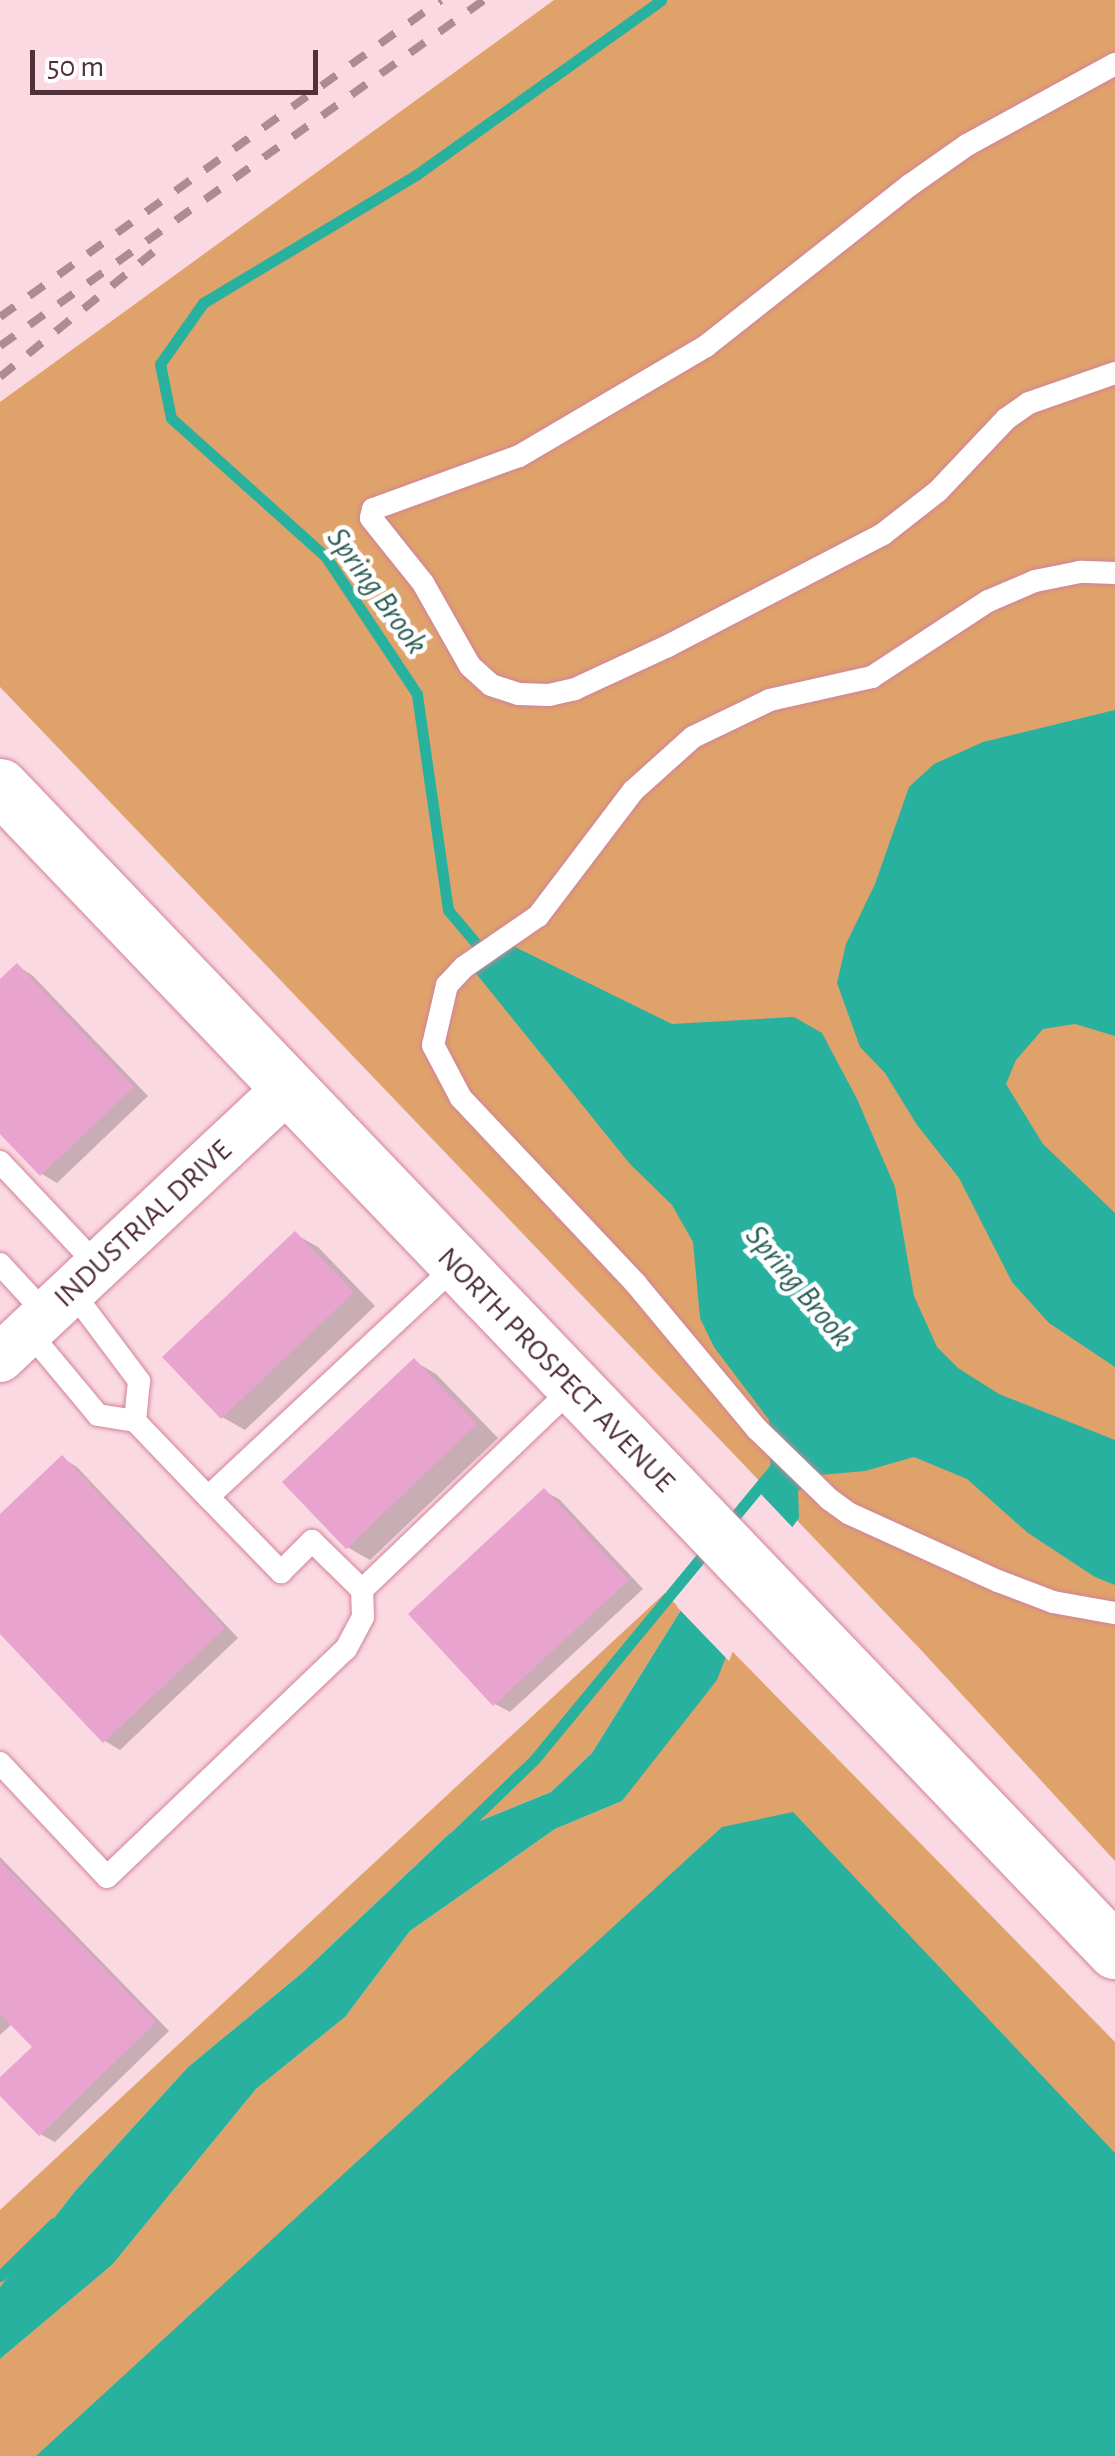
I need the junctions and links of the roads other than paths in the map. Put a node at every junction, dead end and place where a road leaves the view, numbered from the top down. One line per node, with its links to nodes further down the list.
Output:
1 (1115, 64): 2 (lane)
2 (1115, 373)
3 (1115, 572): 14 (lane)
4 (0, 786): 5 (main road, NORTH PROSPECT AVENUE)
5 (286, 1089): 8 (main road, NORTH PROSPECT AVENUE); 9 (street, INDUSTRIAL DRIVE)
6 (0, 1162): 9 (lane)
7 (0, 1264): 9 (lane)
8 (457, 1265): 10 (main road, NORTH PROSPECT AVENUE); 12 (lane)
9 (48, 1312): 11 (lane); 11 (lane)
10 (574, 1387): 13 (lane); 16 (main road, NORTH PROSPECT AVENUE)
11 (135, 1421): 12 (lane)
12 (208, 1496): 13 (lane)
13 (362, 1590): 15 (lane)
14 (1115, 1613)
15 (0, 1763)
16 (1115, 1951)

